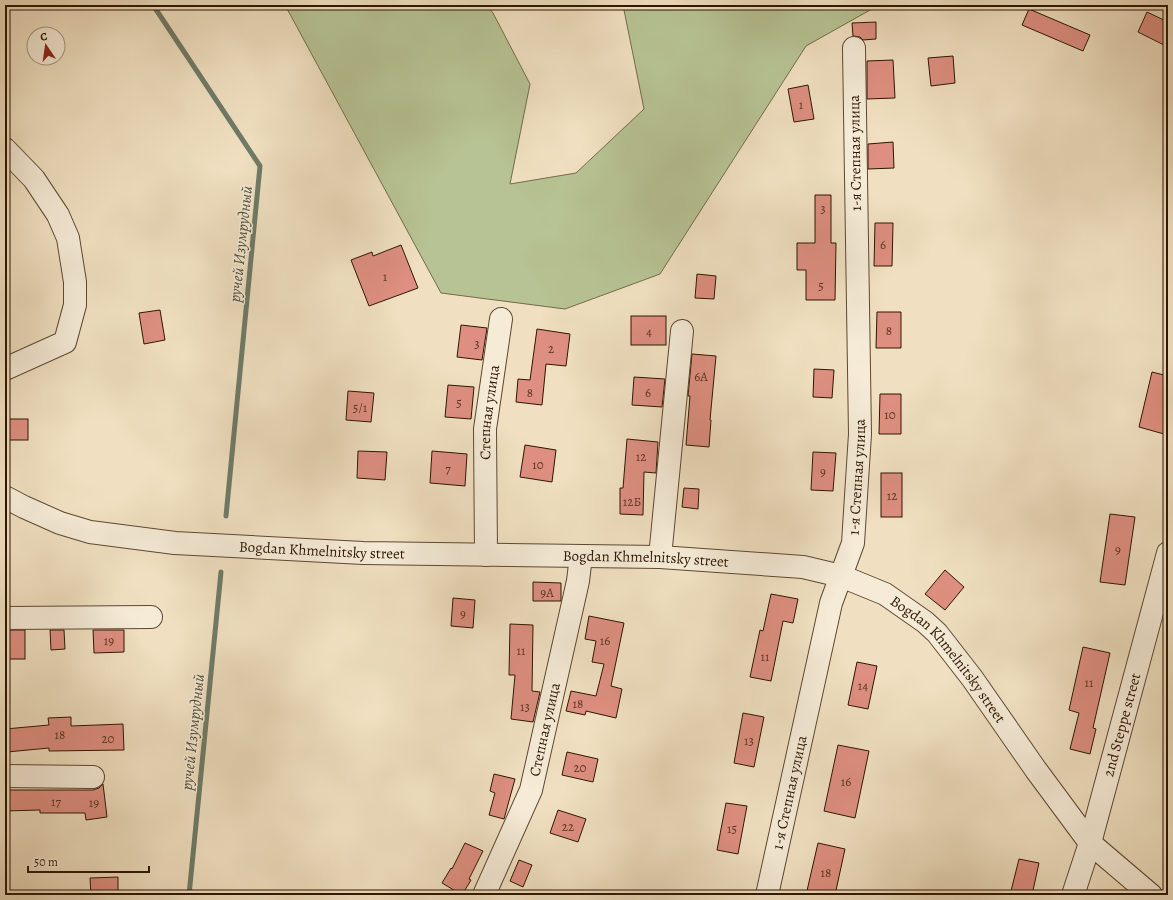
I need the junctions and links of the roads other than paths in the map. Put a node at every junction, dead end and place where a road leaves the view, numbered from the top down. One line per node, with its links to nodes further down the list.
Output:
1 (854, 48): 11 (street, 1-я Степная улица)
2 (5, 150): 5 (street)
3 (501, 319): 8 (street, Степная улица)
4 (682, 331): 10 (street)
5 (5, 368)
6 (5, 497): 8 (street, Bogdan Khmelnitsky street)
7 (1168, 553): 16 (street, 2nd Steppe street)
8 (486, 554): 9 (street, Bogdan Khmelnitsky street)
9 (581, 556): 10 (street, Bogdan Khmelnitsky street); 17 (street, Степная улица)
10 (660, 557): 11 (street, Bogdan Khmelnitsky street)
11 (841, 576): 16 (street, Bogdan Khmelnitsky street); 18 (street, 1-я Степная улица)
12 (151, 617): 13 (street)
13 (5, 618)
14 (5, 776): 15 (street)
15 (93, 777)
16 (1090, 843): 19 (street, 2nd Steppe street); 20 (street, Bogdan Khmelnitsky street)
17 (484, 895)
18 (767, 895)
19 (1073, 895)
20 (1152, 895)

